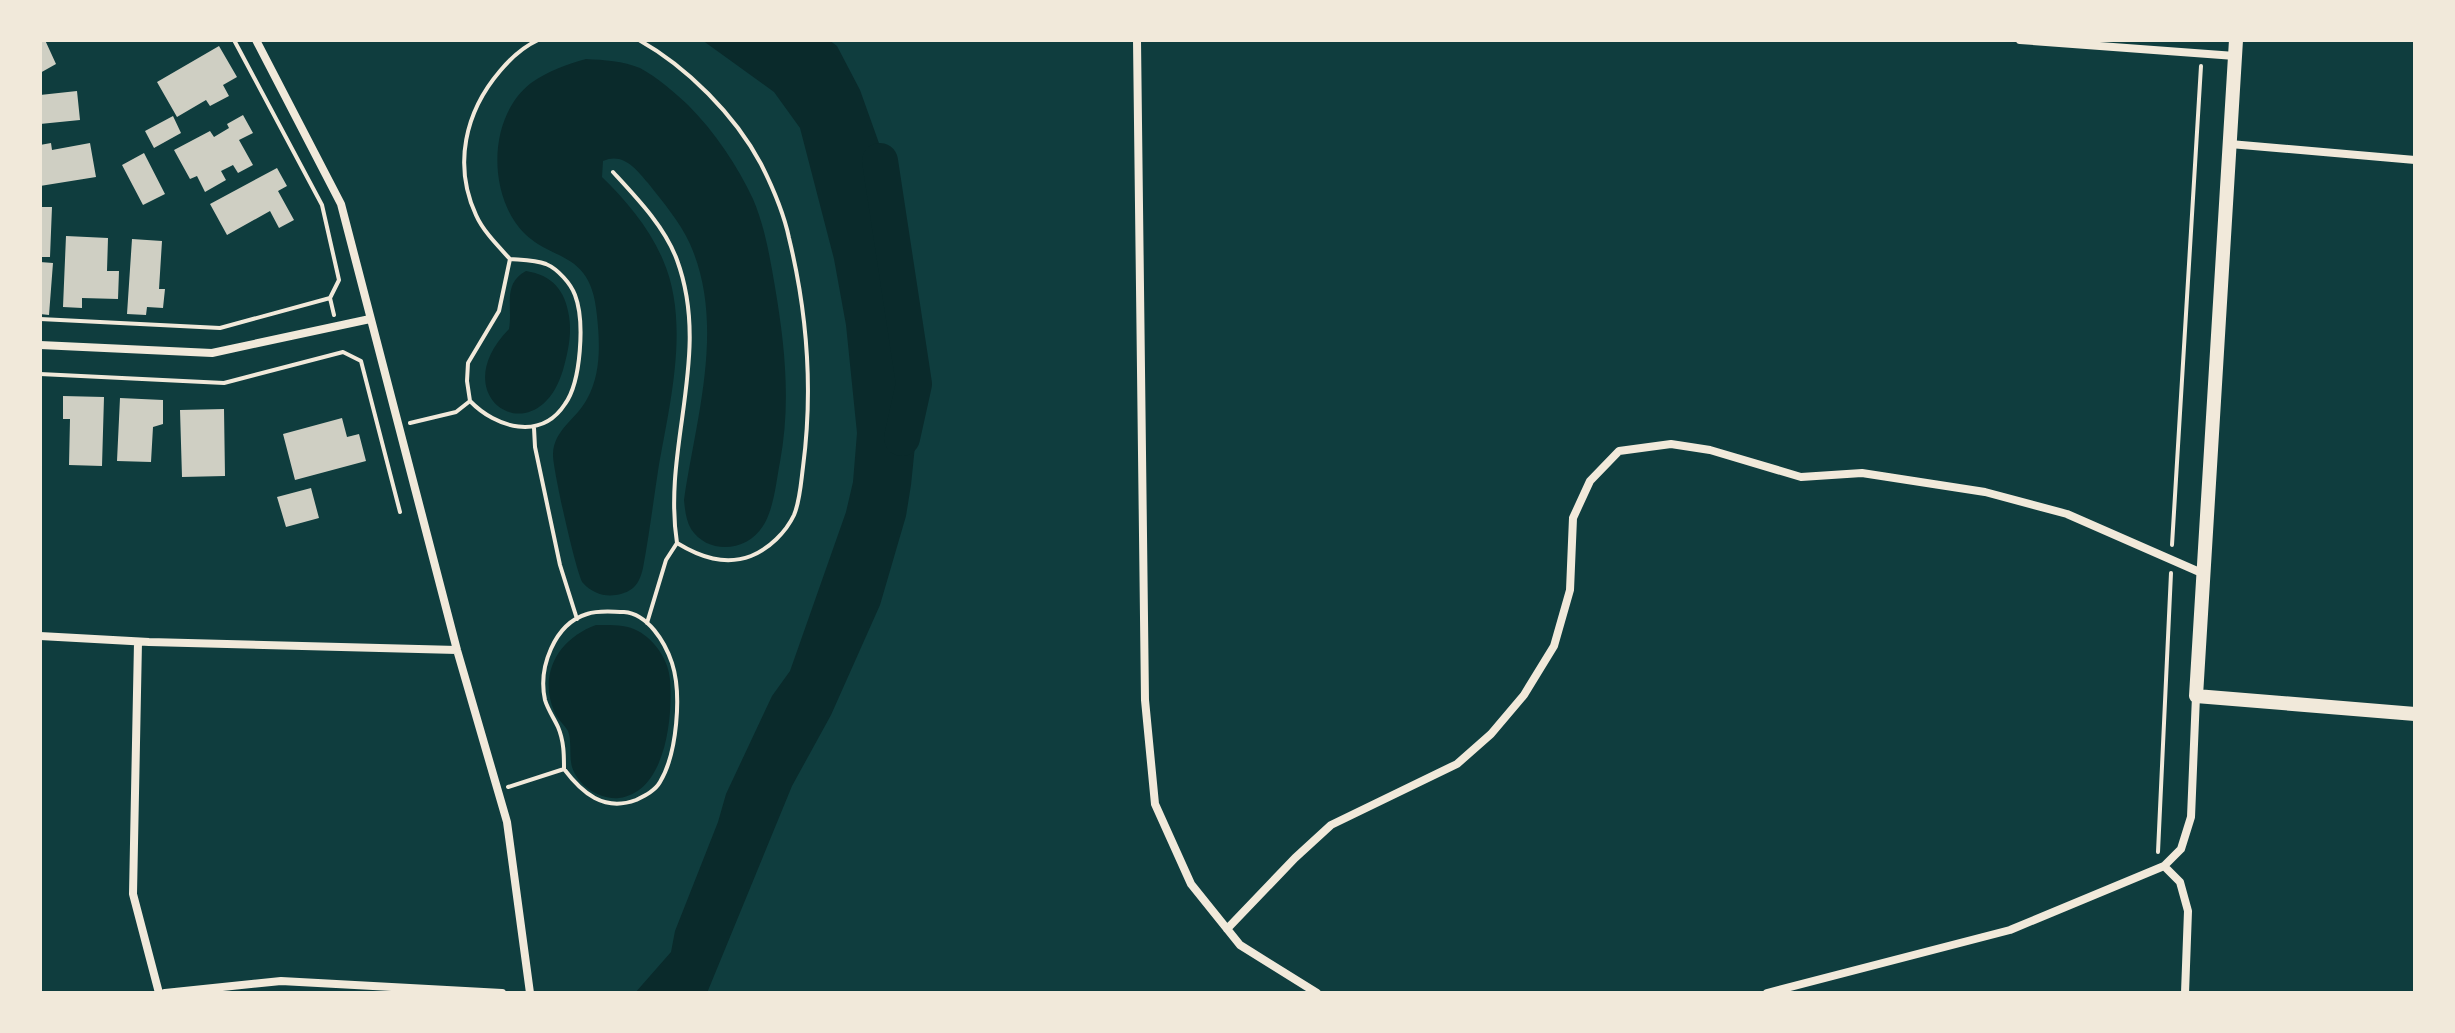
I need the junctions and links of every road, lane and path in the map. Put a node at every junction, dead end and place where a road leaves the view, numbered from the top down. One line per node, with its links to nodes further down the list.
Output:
1 (234, 40): 14 (path)
2 (256, 40): 15 (street)
3 (538, 40): 13 (path)
4 (639, 40): 22 (path)
5 (1137, 40): 35 (street)
6 (2020, 40): 8 (street)
7 (2236, 40): 9 (street)
8 (2202, 53): 9 (street); 23 (path)
9 (2235, 56): 10 (street)
10 (2230, 144): 11 (street); 24 (street)
11 (2415, 160)
12 (613, 172): 22 (path)
13 (510, 259): 18 (path); 20 (path)
14 (40, 319)
15 (370, 319): 16 (street); 19 (street)
16 (40, 345)
17 (40, 374): 21 (path)
18 (470, 401): 19 (path); 20 (path)
19 (399, 426): 29 (street)
20 (534, 428): 25 (path)
21 (400, 512)
22 (677, 543): 26 (path)
23 (2172, 560): 24 (street); 34 (path); 35 (street)
24 (2204, 574): 30 (street)
25 (577, 619): 26 (path); 32 (path)
26 (647, 623): 32 (path)
27 (40, 636): 28 (street)
28 (138, 642): 29 (street); 36 (street)
29 (457, 650): 33 (street)
30 (2196, 696): 31 (street); 34 (street)
31 (2415, 714)
32 (564, 769): 33 (path)
33 (498, 790): 38 (street)
34 (2161, 867): 40 (street); 41 (street)
35 (1227, 929): 39 (street)
36 (162, 993): 37 (street)
37 (502, 993)
38 (530, 993)
39 (1317, 993)
40 (1767, 993)
41 (2185, 993)

